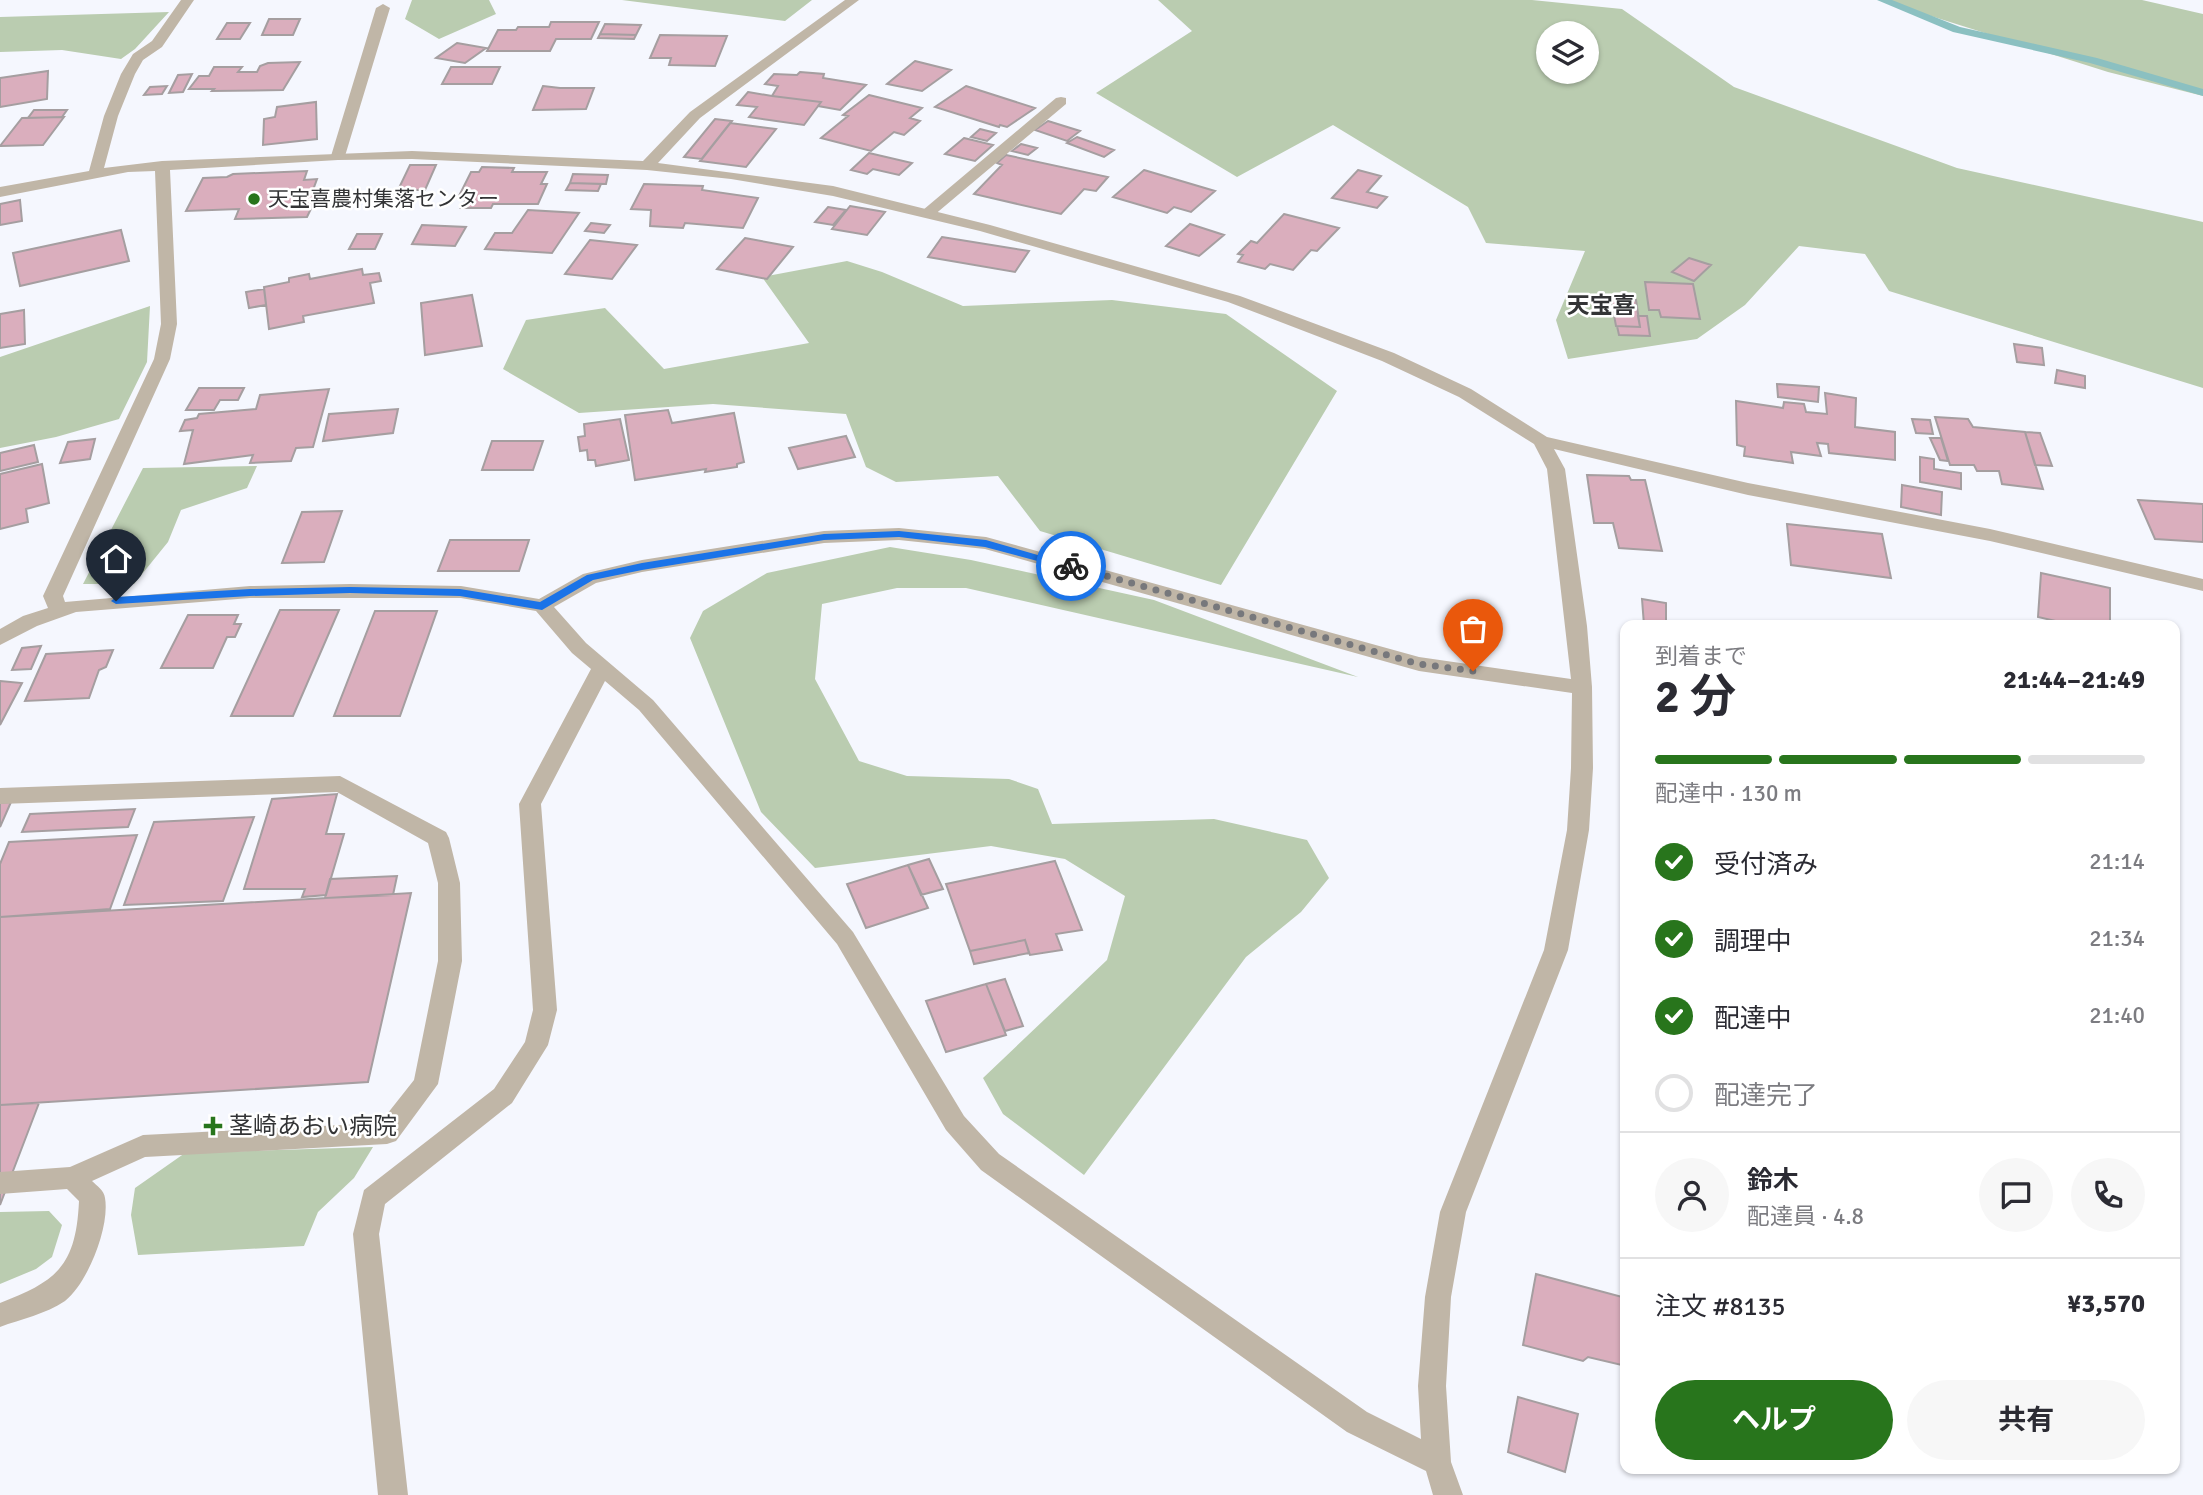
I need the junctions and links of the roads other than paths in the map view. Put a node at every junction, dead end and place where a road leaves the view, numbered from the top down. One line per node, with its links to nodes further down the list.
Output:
1 (188, 0): 8 (street)
2 (853, 0): 7 (street)
3 (383, 8): 5 (street)
4 (1060, 101): 10 (street)
5 (338, 156): 6 (street); 7 (street)
6 (162, 165): 8 (street); 14 (street)
7 (647, 166): 10 (street)
8 (96, 172): 9 (street)
9 (0, 191)
10 (928, 213): 11 (street)
11 (1541, 441): 12 (street); 17 (street)
12 (2203, 585)
13 (542, 606): 14 (street); 16 (street); 17 (street)
14 (58, 610): 15 (street)
15 (0, 638)
16 (602, 667): 22 (street); 23 (street)
17 (1582, 687): 22 (street)
18 (0, 796): 19 (street)
19 (72, 1178): 20 (street); 21 (street)
20 (0, 1183)
21 (0, 1315)
22 (1437, 1462): 24 (street)
23 (393, 1495)
24 (1448, 1495)

